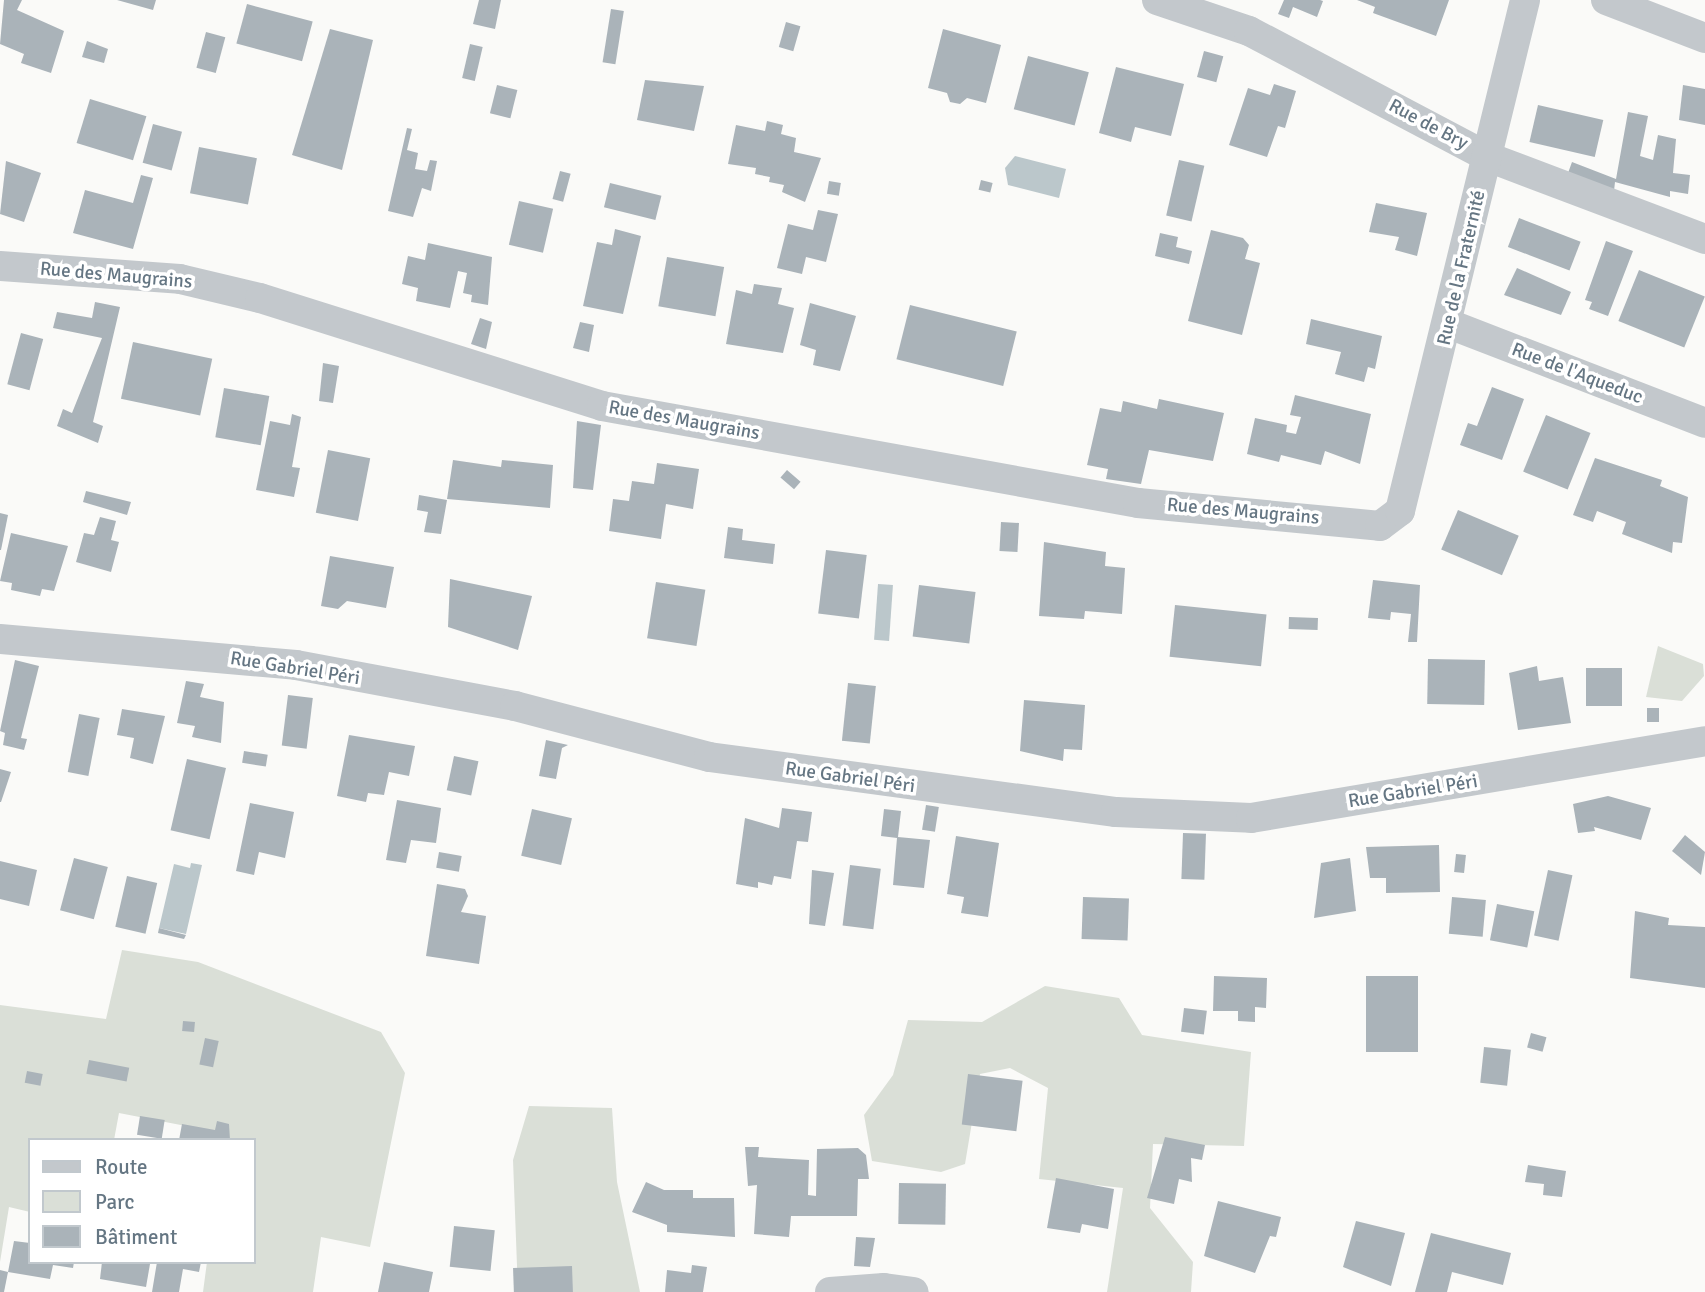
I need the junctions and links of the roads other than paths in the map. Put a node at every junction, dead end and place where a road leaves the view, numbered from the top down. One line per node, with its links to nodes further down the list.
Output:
1 (1157, 0): 5 (street, Rue de Bry)
2 (1525, 0): 5 (street, Rue de la Fraternité)
3 (1606, 0): 4 (street)
4 (1705, 38)
5 (1488, 157): 6 (street, Rue de Bry); 8 (street, Rue de la Fraternité)
6 (1705, 239)
7 (0, 265): 10 (street, Rue des Maugrains)
8 (1449, 324): 9 (street, Rue de l'Aqueduc); 10 (street, Rue de la Fraternité)
9 (1705, 423)
10 (1380, 526)
11 (0, 639): 12 (street, Rue Gabriel Péri)
12 (1705, 741)
13 (830, 1292): 14 (street)
14 (914, 1292)

